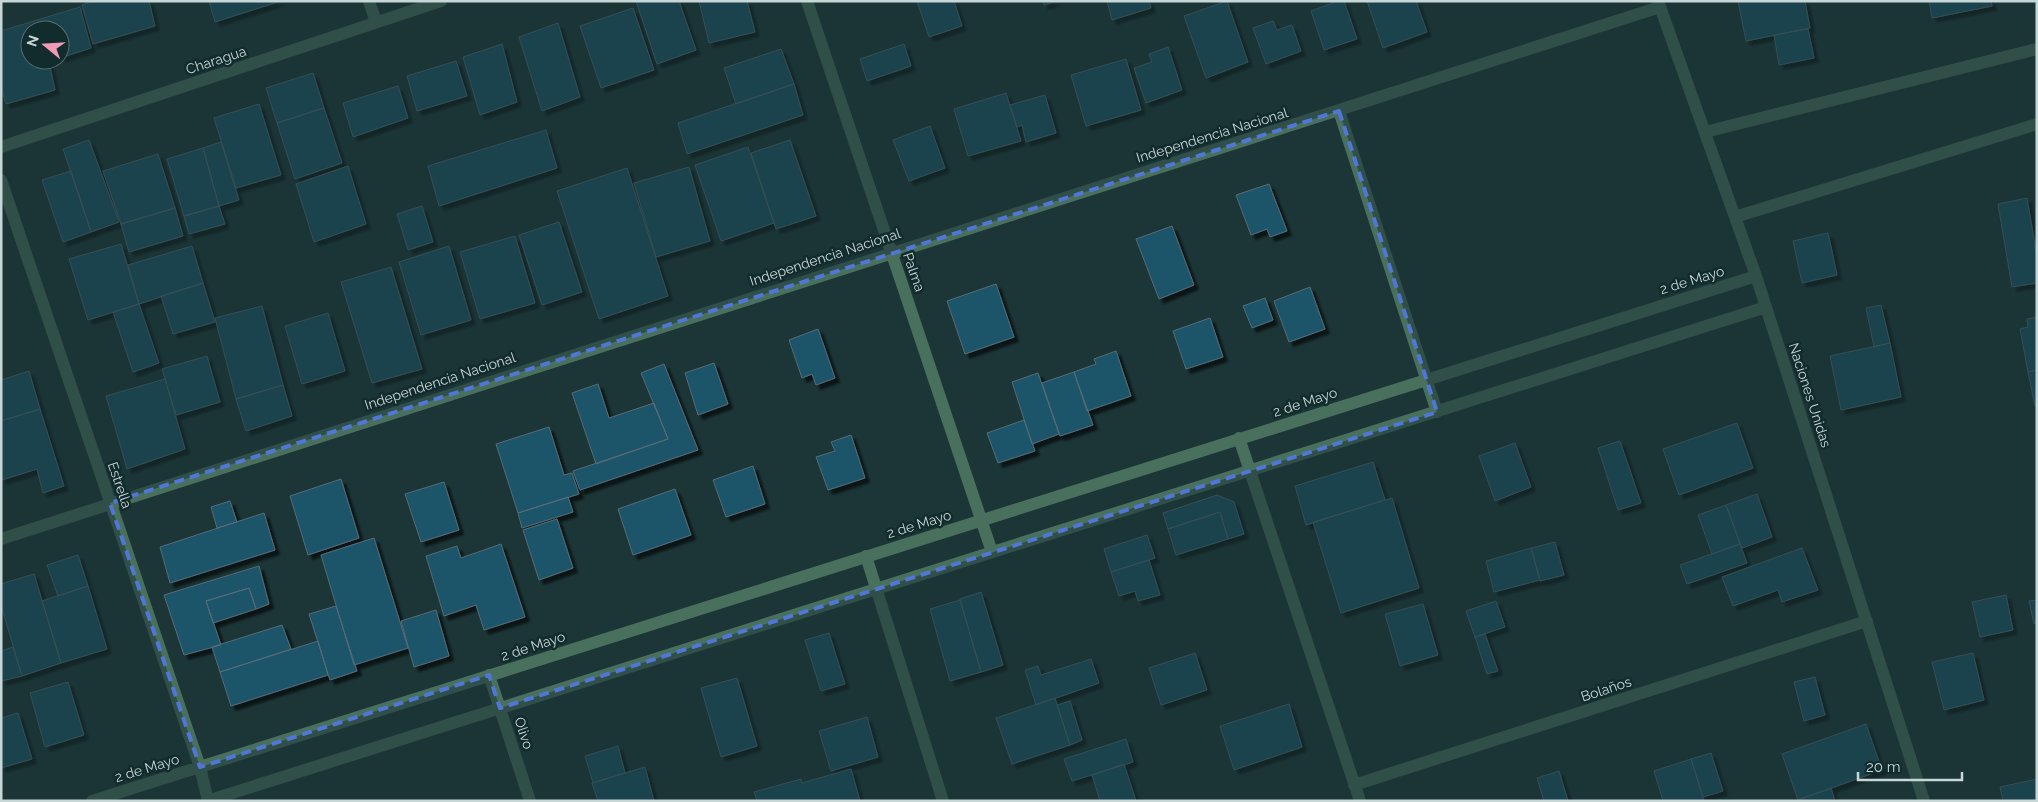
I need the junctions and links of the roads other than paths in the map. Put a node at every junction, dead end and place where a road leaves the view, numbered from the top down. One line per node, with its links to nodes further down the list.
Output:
1 (369, 1): 5 (street)
2 (441, 1): 5 (street, Charagua)
3 (807, 1): 13 (street, Palma)
4 (1659, 4): 7 (street, Independencia Nacional); 9 (street, Naciones Unidas)
5 (376, 22): 10 (street, Charagua)
6 (2037, 49): 9 (street)
7 (1339, 111): 13 (street, Independencia Nacional); 16 (street)
8 (2037, 124): 12 (street)
9 (1705, 132): 12 (street, Naciones Unidas)
10 (1, 147)
11 (1, 180): 20 (street, Estrella)
12 (1735, 217): 14 (street, Naciones Unidas)
13 (891, 252): 20 (street, Independencia Nacional); 21 (street, Palma)
14 (1756, 276): 15 (street, Naciones Unidas); 16 (street, 2 de Mayo)
15 (1766, 308): 17 (street); 26 (street, Naciones Unidas)
16 (1427, 379): 17 (street); 18 (street, 2 de Mayo)
17 (1437, 412): 19 (street)
18 (1240, 438): 19 (street); 21 (street, 2 de Mayo)
19 (1250, 470): 23 (street); 30 (street)
20 (110, 503): 22 (street, Independencia Nacional); 29 (street, Estrella)
21 (981, 520): 23 (street, Palma); 24 (street, 2 de Mayo)
22 (1, 539)
23 (992, 552): 25 (street)
24 (866, 556): 25 (street); 27 (street, 2 de Mayo)
25 (877, 589): 28 (street); 35 (street)
26 (1867, 621): 30 (street, Bolaños); 37 (street, Naciones Unidas)
27 (489, 675): 28 (street, Olivo); 29 (street, 2 de Mayo)
28 (500, 708): 33 (street); 34 (street, Olivo)
29 (200, 767): 31 (street, 2 de Mayo); 33 (street, Estrella)
30 (1354, 784): 36 (street)
31 (111, 798): 32 (street, 2 de Mayo)
32 (92, 801)
33 (207, 801)
34 (530, 801)
35 (944, 801)
36 (1360, 801)
37 (1924, 801)

